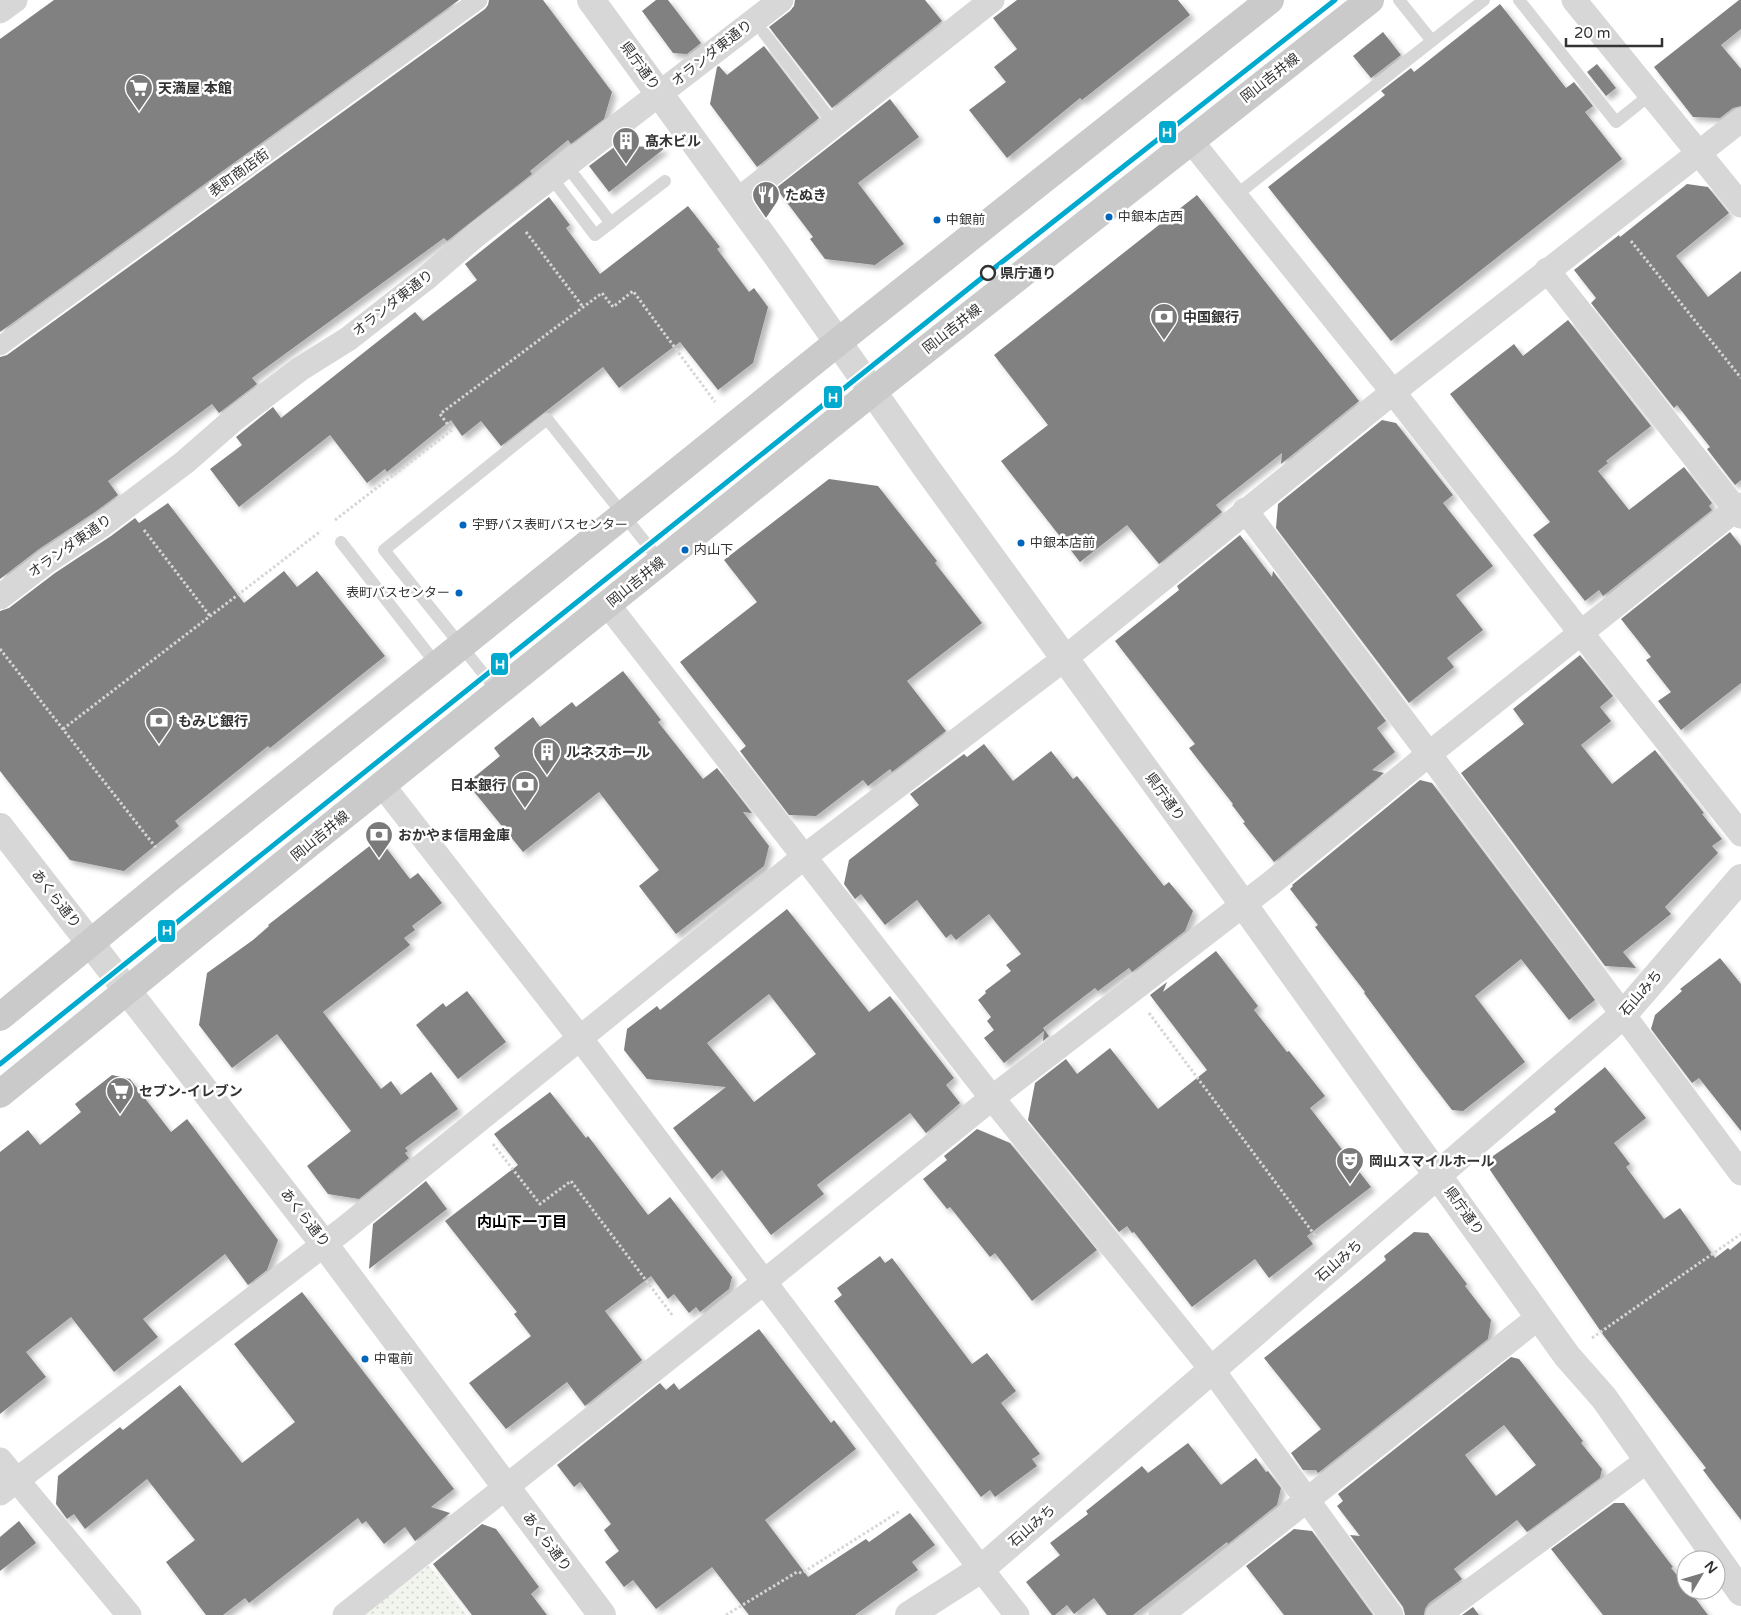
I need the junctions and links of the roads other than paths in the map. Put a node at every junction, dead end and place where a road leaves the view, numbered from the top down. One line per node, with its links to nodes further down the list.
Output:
1 (15, 0): 12 (street)
2 (478, 0): 29 (street, 表町商店街)
3 (591, 0): 15 (street, 県庁通り)
4 (781, 0): 15 (street, オランダ東通り)
5 (992, 0): 18 (street)
6 (1270, 0): 28 (main road)
7 (1370, 0): 19 (main road, 岡山吉井線)
8 (1399, 0): 14 (lane)
9 (1484, 0): 14 (lane)
10 (1519, 0): 16 (lane)
11 (1574, 0): 16 (street)
12 (0, 11)
13 (764, 33): 18 (lane)
14 (1432, 41): 23 (lane)
15 (659, 93): 21 (street, オランダ東通り); 24 (street, 県庁通り)
16 (1651, 94): 20 (street)
17 (1741, 120): 20 (street)
18 (834, 124): 24 (street)
19 (1191, 141): 23 (street); 30 (main road, 岡山吉井線)
20 (1699, 154): 25 (street); 27 (street)
21 (559, 171): 26 (lane); 26 (lane); 37 (street, オランダ東通り)
22 (665, 181): 26 (lane)
23 (1234, 196): 31 (street)
24 (737, 201): 28 (street, 県庁通り)
25 (1741, 205)
26 (611, 224)
27 (1547, 270): 31 (street); 33 (street)
28 (838, 342): 30 (street, 県庁通り); 34 (main road)
29 (0, 346)
30 (872, 392): 36 (main road, 岡山吉井線); 41 (street, 県庁通り)
31 (1392, 392): 32 (street); 39 (street)
32 (1245, 510): 41 (street); 44 (street)
33 (1739, 510): 39 (street)
34 (623, 515): 36 (lane); 40 (main road); 40 (lane)
35 (341, 542): 42 (lane)
36 (661, 562): 38 (main road, 岡山吉井線)
37 (0, 597)
38 (608, 605): 43 (main road, 岡山吉井線); 48 (street)
39 (1581, 633): 44 (street); 47 (street)
40 (461, 646): 42 (main road); 43 (lane)
41 (1064, 658): 48 (street); 50 (street, 県庁通り)
42 (438, 665): 51 (main road)
43 (499, 693): 45 (main road, 岡山吉井線)
44 (1429, 754): 50 (street); 53 (street)
45 (383, 786): 52 (main road, 岡山吉井線); 55 (street)
46 (0, 827): 51 (street, あくら通り)
47 (1741, 834)
48 (804, 857): 55 (street); 57 (street)
49 (1741, 878): 53 (street, 石山みち)
50 (1243, 904): 57 (street); 59 (street, 県庁通り)
51 (91, 943): 52 (street, あくら通り); 54 (main road)
52 (128, 990): 56 (main road, 岡山吉井線); 60 (street, あくら通り)
53 (1623, 1015): 58 (street); 59 (street, 石山みち)
54 (0, 1017)
55 (580, 1038): 60 (street); 61 (street)
56 (0, 1094)
57 (992, 1098): 61 (street); 63 (street)
58 (1741, 1173)
59 (1438, 1175): 62 (street, 県庁通り); 63 (street, 石山みち)
60 (324, 1244): 66 (street); 67 (street, あくら通り)
61 (764, 1282): 67 (street); 69 (street)
62 (1539, 1317): 65 (street, 県庁通り); 68 (street)
63 (1212, 1371): 68 (street); 69 (street, 石山みち)
64 (0, 1460): 66 (street)
65 (1648, 1460): 70 (street, 県庁通り); 78 (street)
66 (8, 1486): 71 (street)
67 (506, 1487): 72 (street); 73 (street, あくら通り)
68 (1307, 1500): 76 (street); 77 (street)
69 (981, 1570): 74 (street, 石山みち); 75 (street)
70 (1741, 1592)
71 (129, 1615)
72 (345, 1615)
73 (602, 1615)
74 (909, 1615)
75 (1017, 1615)
76 (1161, 1615)
77 (1391, 1615)
78 (1438, 1615)

